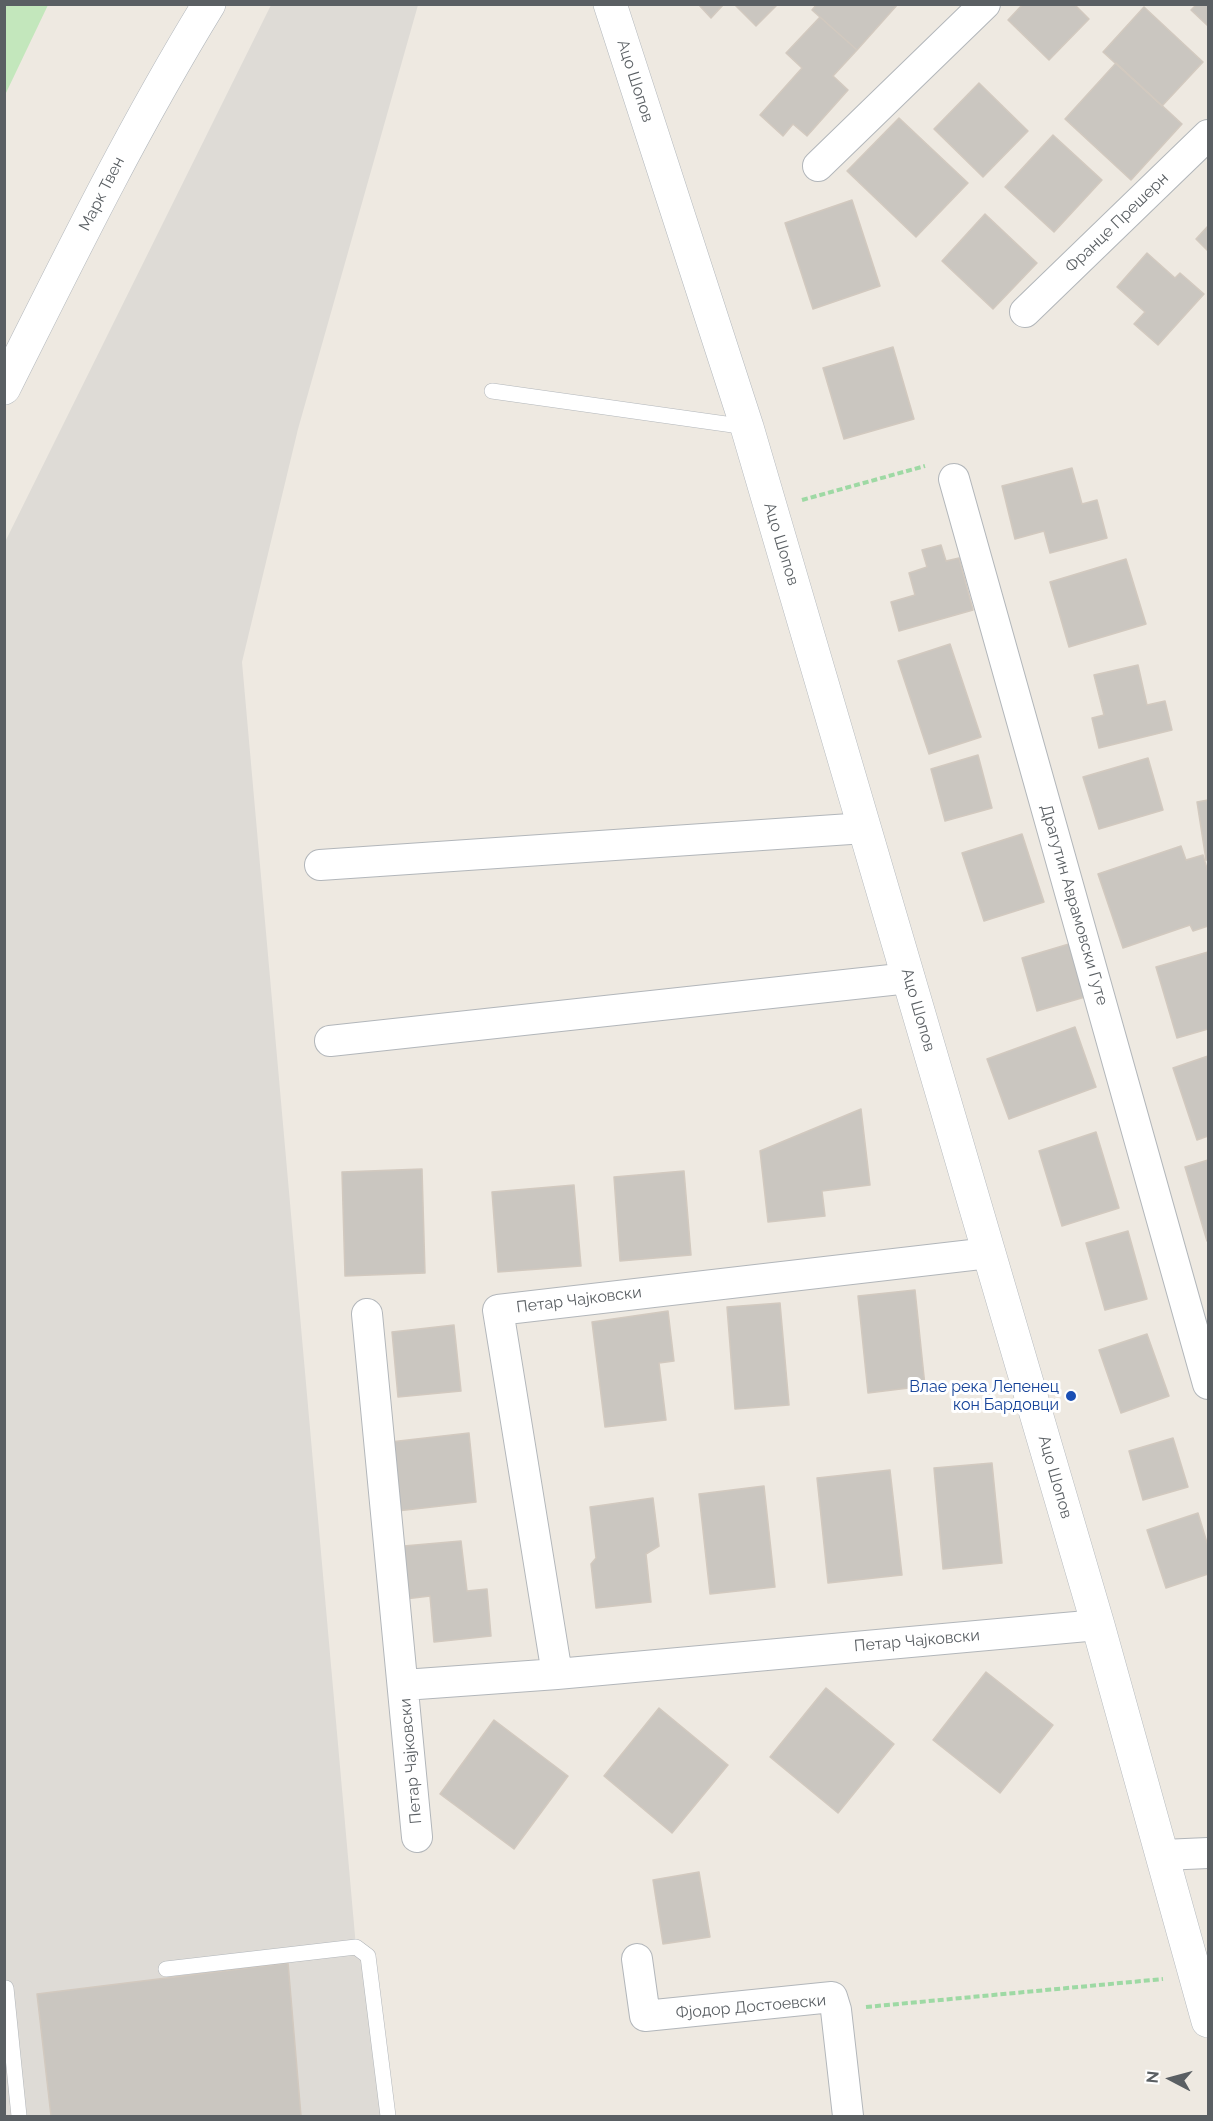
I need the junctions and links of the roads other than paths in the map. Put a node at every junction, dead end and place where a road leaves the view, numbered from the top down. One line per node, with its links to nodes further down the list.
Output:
1 (209, 4): 7 (street, Марк Твен)
2 (610, 4): 9 (street, Ацо Шопов)
3 (985, 4): 5 (street)
4 (1209, 135): 6 (street, Франце Прешерн)
5 (819, 166)
6 (1025, 312)
7 (4, 388)
8 (492, 391): 9 (lane)
9 (747, 427): 11 (street, Ацо Шопов)
10 (954, 479): 17 (street, Драгутин Аврамовски Гуте)
11 (865, 828): 12 (street); 13 (street, Ацо Шопов)
12 (320, 865)
13 (909, 978): 14 (street); 15 (street, Ацо Шопов)
14 (330, 1041)
15 (989, 1253): 19 (street, Ацо Шопов); 20 (street, Петар Чајковски)
16 (367, 1314): 21 (street, Петар Чајковски)
17 (1201, 1326): 18 (street, Драгутин Аврамовски Гуте)
18 (1209, 1384)
19 (1098, 1625): 20 (street, Петар Чајковски); 24 (street, Ацо Шопов)
20 (557, 1674): 21 (street, Петар Чајковски)
21 (404, 1685): 22 (street, Петар Чајковски)
22 (417, 1837)
23 (1209, 1854): 24 (street)
24 (1163, 1855): 28 (street, Ацо Шопов)
25 (637, 1959): 31 (street, Фјодор Достоевски)
26 (166, 1969): 30 (lane)
27 (6, 1988): 29 (lane)
28 (1209, 2021)
29 (19, 2116)
30 (388, 2116)
31 (848, 2116)

